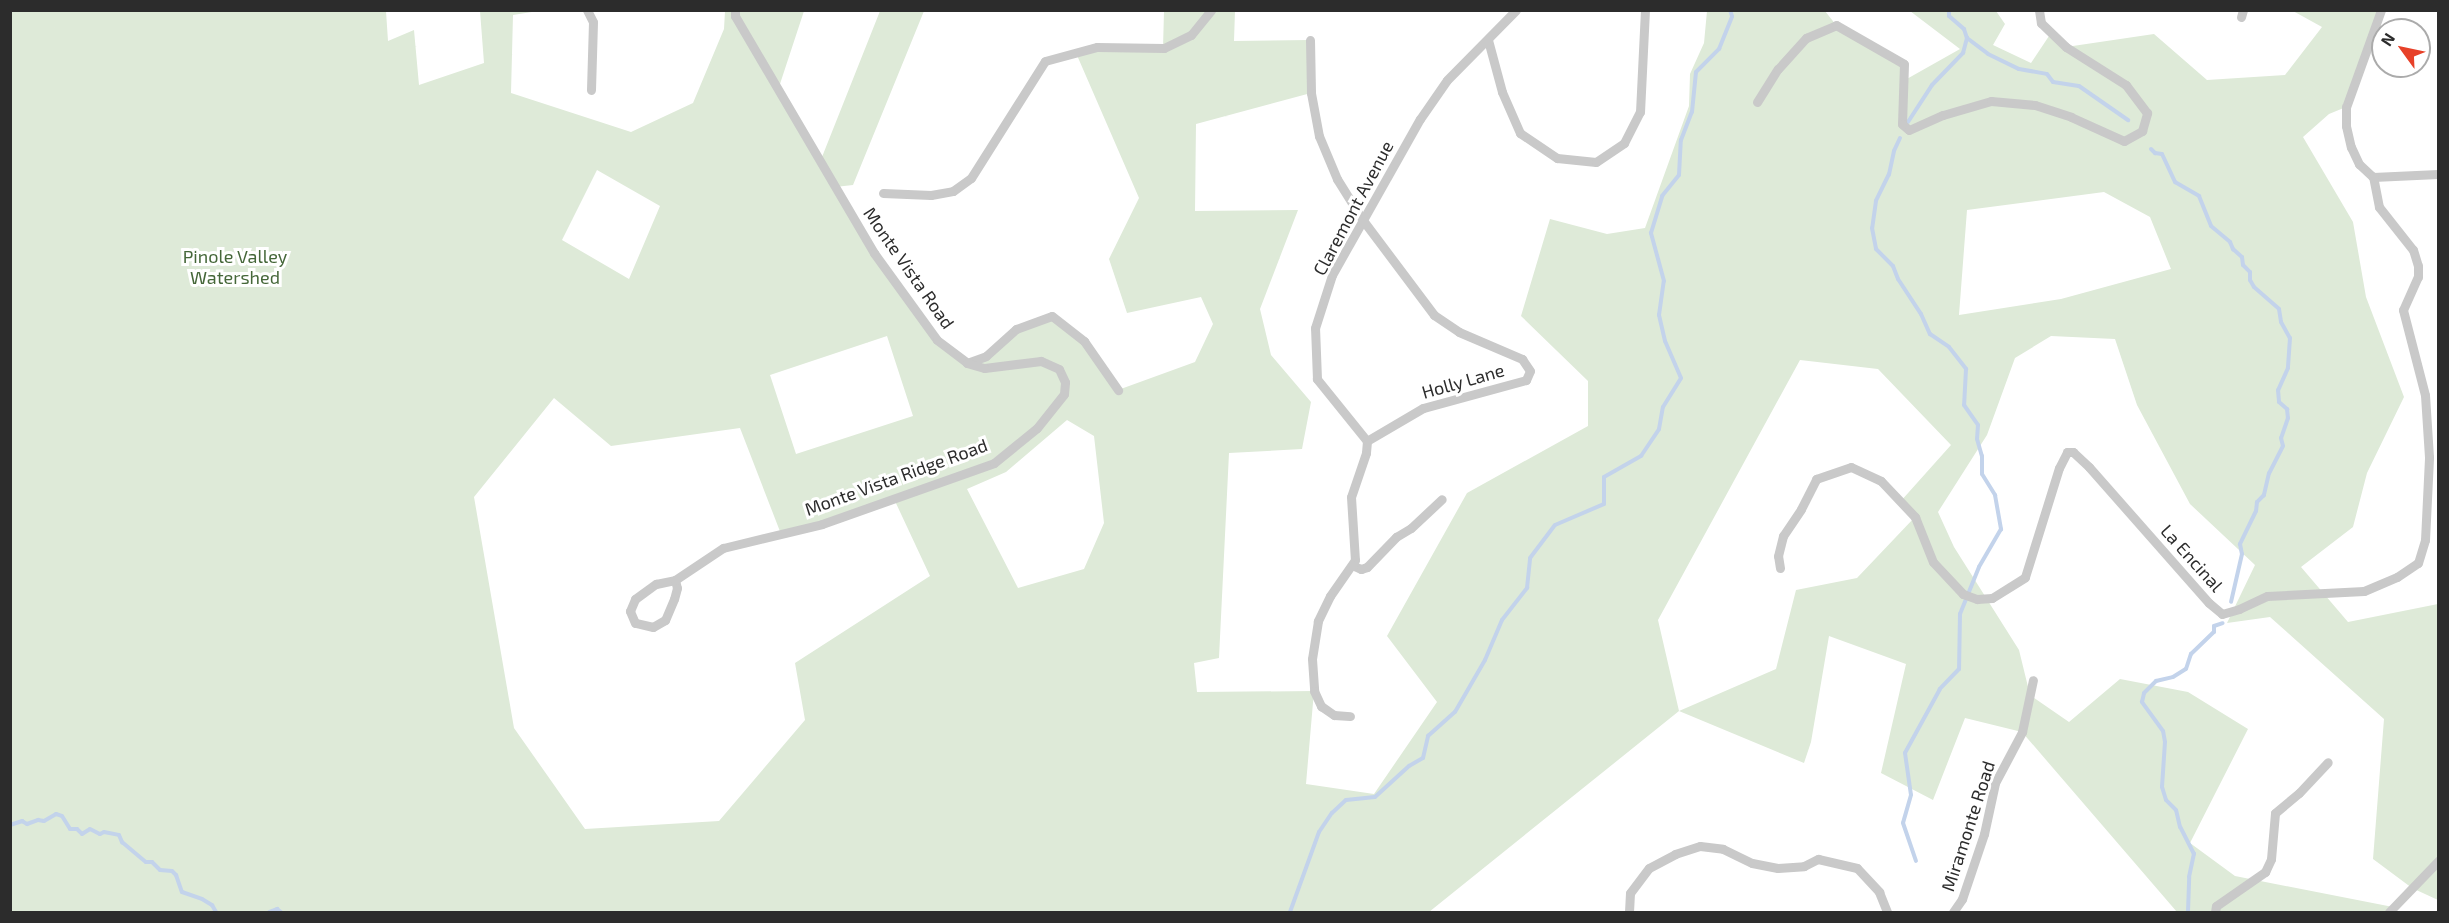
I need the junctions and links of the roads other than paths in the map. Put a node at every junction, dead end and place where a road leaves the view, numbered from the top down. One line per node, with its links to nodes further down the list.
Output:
1 (588, 10): 10 (street)
2 (735, 10): 16 (street, Monte Vista Road)
3 (1211, 10): 14 (street)
4 (1516, 10): 9 (street, Claremont Avenue)
5 (1645, 10): 9 (street)
6 (2039, 10): 11 (street)
7 (2381, 10): 13 (street)
8 (1310, 39): 15 (street, Holly Lane)
9 (1488, 40): 15 (street, Claremont Avenue)
10 (591, 90)
11 (1757, 102)
12 (2439, 174): 13 (street)
13 (2373, 177): 21 (street, La Encinal)
14 (883, 193)
15 (1362, 219): 18 (street, Claremont Avenue); 18 (street, Holly Lane)
16 (967, 363): 17 (street); 22 (street, Monte Vista Ridge Road)
17 (1118, 390)
18 (1367, 441): 20 (street)
19 (1442, 499): 20 (street)
20 (1352, 565): 24 (street)
21 (1780, 568)
22 (675, 580): 22 (street, Monte Vista Ridge Road)
23 (2033, 680): 29 (street, Miramonte Road)
24 (1350, 716)
25 (2328, 762): 30 (street)
26 (2439, 861): 31 (street)
27 (1629, 912): 28 (street)
28 (1887, 912)
29 (1953, 912)
30 (2215, 912)
31 (2389, 912)

